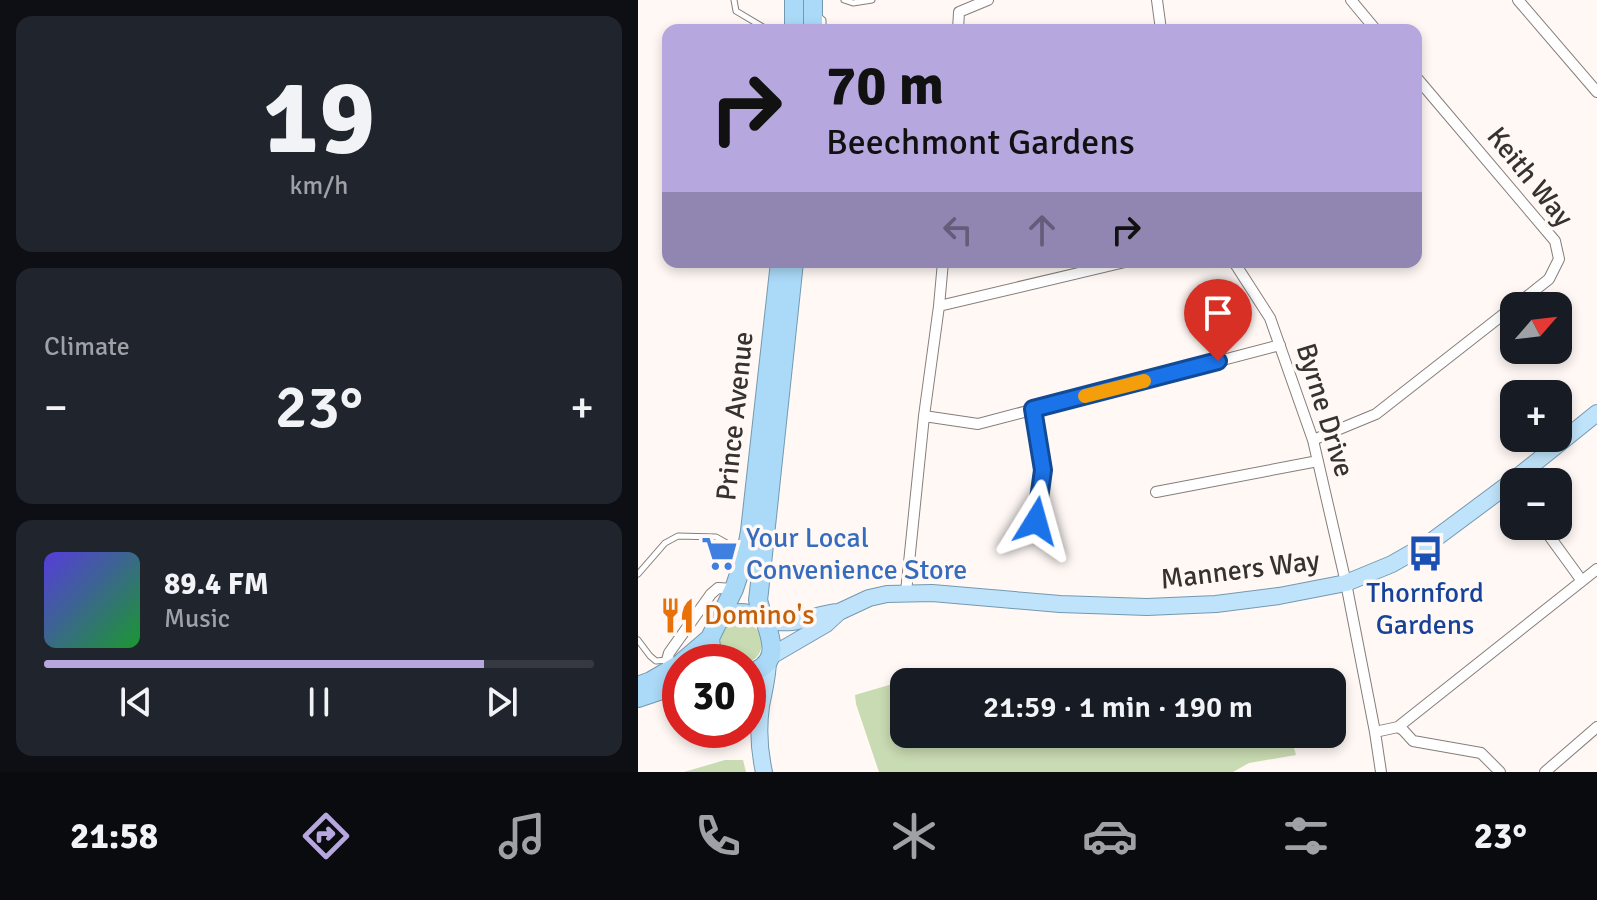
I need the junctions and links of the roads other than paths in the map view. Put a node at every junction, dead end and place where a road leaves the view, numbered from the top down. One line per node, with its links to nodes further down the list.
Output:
1 (734, 0): 9 (lane)
2 (794, 0): 10 (highway)
3 (844, 0): 4 (lane)
4 (872, 0)
5 (988, 0): 11 (street)
6 (1157, 0): 12 (street)
7 (1351, 0): 13 (street)
8 (1518, 0): 15 (street)
9 (758, 24)
10 (794, 24)
11 (958, 24)
12 (1160, 24)
13 (1371, 24)
14 (1422, 84): 21 (street, Keith Way)
15 (1597, 92)
16 (779, 268): 35 (highway, Prince Avenue)
17 (793, 268): 44 (highway, Prince Avenue)
18 (942, 268): 22 (street)
19 (1100, 268): 22 (street)
20 (1238, 268): 24 (street, Byrne Drive)
21 (1532, 292)
22 (939, 306): 27 (street)
23 (1500, 317): 28 (street, Keith Way)
24 (1280, 345): 25 (street); 28 (street, Byrne Drive)
25 (1033, 409): 27 (street); 33 (street)
26 (1597, 413): 30 (main road, Manners Way)
27 (924, 416): 41 (street)
28 (1313, 440): 29 (street, Byrne Drive)
29 (1318, 461): 31 (street); 39 (street, Byrne Drive)
30 (1533, 468)
31 (1156, 492)
32 (1500, 494): 39 (main road, Manners Way)
33 (1036, 521)
34 (1552, 540): 38 (street)
35 (746, 553): 37 (lane); 40 (highway, Prince Avenue)
36 (1597, 569): 38 (street)
37 (638, 574)
38 (1582, 581): 57 (street)
39 (1346, 583): 41 (main road, Manners Way); 59 (street)
40 (734, 589): 43 (highway, Prince Avenue); 47 (street)
41 (906, 592): 42 (main road, Manners Way)
42 (839, 612): 44 (main road, Manners Way); 50 (main road, Manners Way)
43 (720, 620): 44 (highway); 45 (highway, Prince Avenue)
44 (764, 620): 50 (highway, Prince Avenue)
45 (710, 638): 48 (highway); 49 (highway)
46 (638, 640): 52 (lane)
47 (675, 644)
48 (703, 644)
49 (711, 644)
50 (770, 658): 51 (highway); 61 (main road)
51 (766, 662)
52 (662, 663)
53 (662, 675): 55 (highway)
54 (662, 679): 56 (highway)
55 (638, 686)
56 (638, 698)
57 (1398, 727): 59 (street); 64 (street)
58 (1597, 727): 65 (street)
59 (1375, 732): 63 (street)
60 (756, 748): 61 (main road)
61 (759, 753): 62 (main road)
62 (764, 772)
63 (1381, 772)
64 (1500, 772)
65 (1545, 772)

